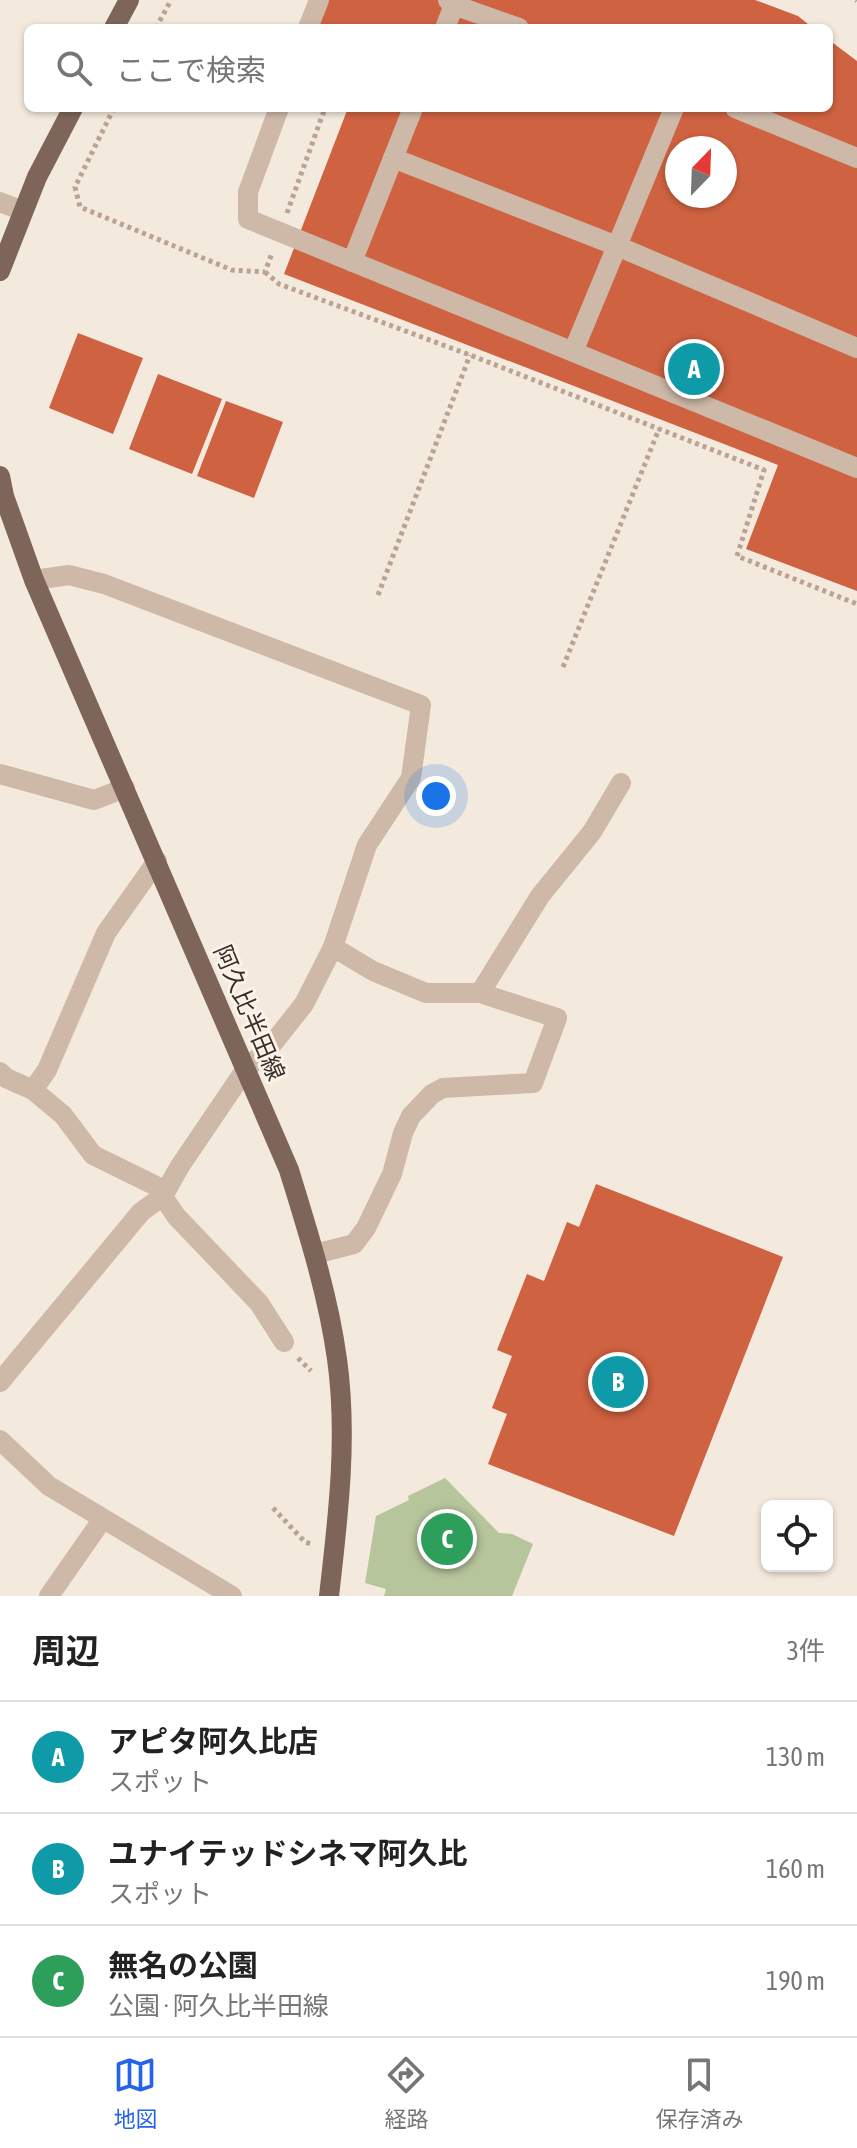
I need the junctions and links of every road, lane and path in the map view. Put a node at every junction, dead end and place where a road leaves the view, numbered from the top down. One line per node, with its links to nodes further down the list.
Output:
1 (129, 0): 5 (main road)
2 (171, 0): 6 (path)
3 (319, 0): 7 (street)
4 (451, 2): 8 (street); 9 (street)
5 (116, 24)
6 (158, 24)
7 (310, 24)
8 (446, 24)
9 (509, 24)
10 (71, 112): 20 (main road)
11 (112, 112): 25 (path)
12 (278, 112): 21 (street)
13 (324, 112): 21 (path)
14 (411, 112): 17 (street)
15 (672, 112): 22 (street)
16 (745, 112): 18 (street)
17 (393, 158): 22 (street); 23 (street)
18 (857, 158)
19 (0, 202): 20 (street)
20 (23, 211): 24 (main road)
21 (280, 232): 23 (street); 25 (path)
22 (617, 246): 26 (street); 27 (street)
23 (352, 262): 27 (street)
24 (0, 271)
25 (265, 272): 28 (path)
26 (857, 348)
27 (573, 352): 30 (street)
28 (470, 355): 29 (path); 33 (path)
29 (659, 429): 34 (path); 35 (path)
30 (857, 468)
31 (1, 491): 32 (main road, 阿久比半田線)
32 (34, 580): 38 (main road, 阿久比半田線); 40 (street)
33 (378, 595)
34 (857, 604)
35 (563, 667)
36 (0, 774): 38 (street)
37 (621, 783): 41 (street)
38 (125, 788): 39 (main road, 阿久比半田線)
39 (157, 861): 42 (main road, 阿久比半田線); 44 (street)
40 (333, 947): 41 (street); 42 (street)
41 (480, 993): 46 (street)
42 (245, 1070): 45 (street); 46 (main road, 阿久比半田線)
43 (2, 1079): 44 (street)
44 (33, 1090): 45 (street)
45 (163, 1196): 47 (street); 48 (street)
46 (315, 1254): 55 (main road, 阿久比半田線)
47 (284, 1342)
48 (0, 1382)
49 (4, 1451): 51 (street)
50 (273, 1508): 52 (path)
51 (102, 1520): 53 (street); 54 (street)
52 (311, 1544)
53 (49, 1596)
54 (232, 1596)
55 (329, 1596)

